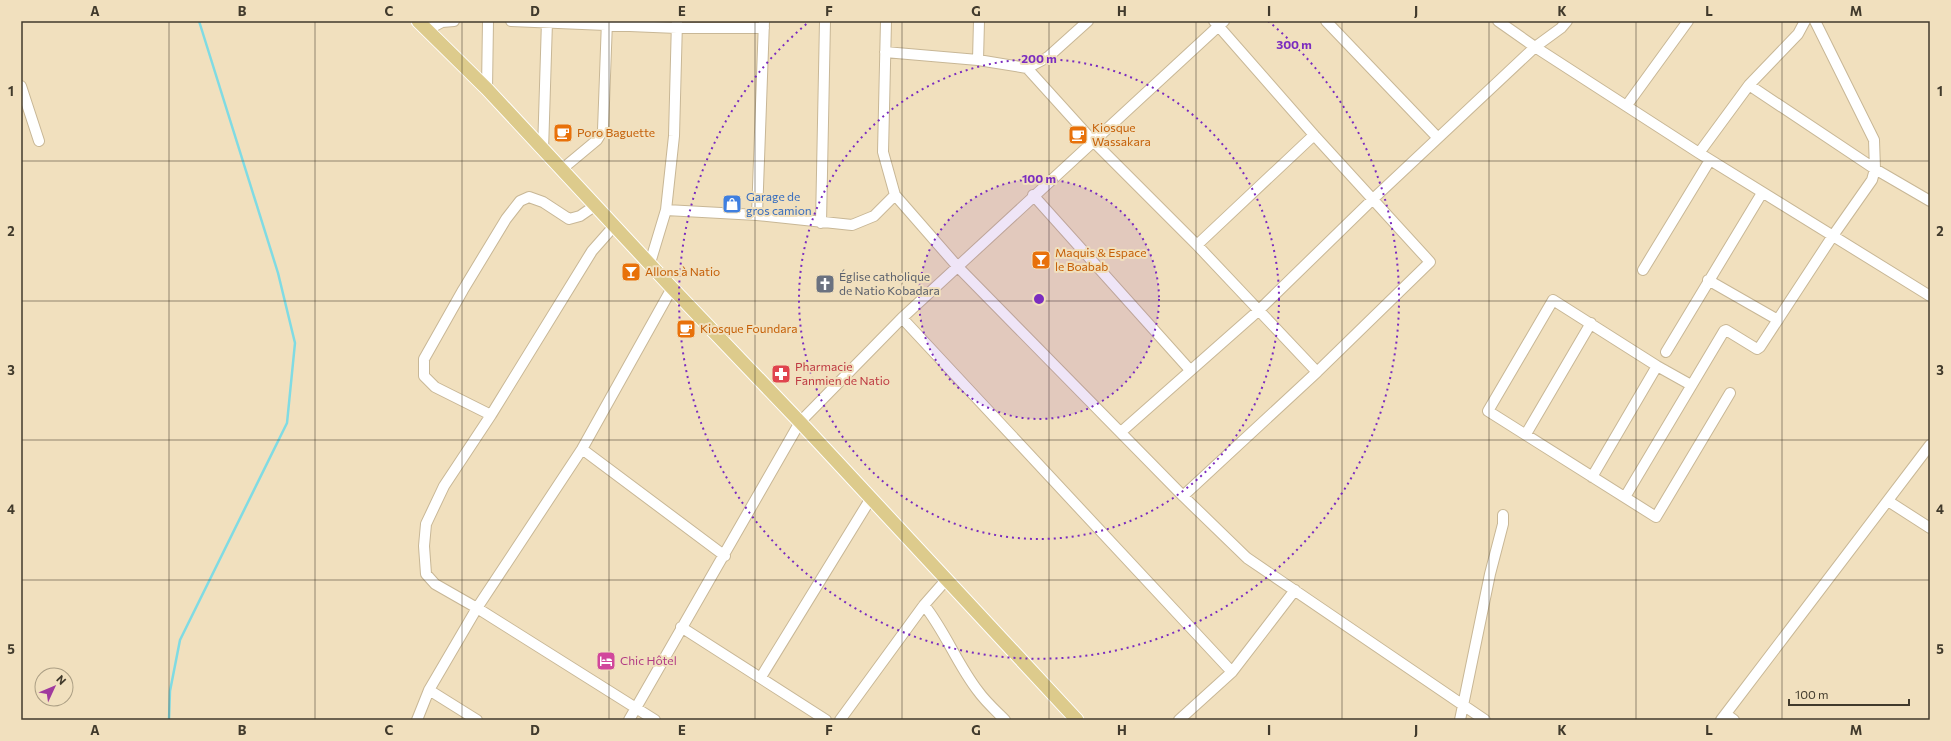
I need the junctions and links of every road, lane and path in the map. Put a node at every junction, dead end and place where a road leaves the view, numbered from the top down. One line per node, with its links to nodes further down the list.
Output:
1 (454, 21): 17 (street)
2 (488, 21): 26 (street)
3 (511, 21): 14 (street)
4 (825, 21): 45 (street)
5 (886, 21): 21 (street)
6 (979, 21): 22 (street)
7 (1088, 21): 23 (street)
8 (1326, 21): 29 (street)
9 (1498, 21): 20 (street)
10 (1567, 21): 20 (street)
11 (1688, 21): 27 (street)
12 (1805, 21): 24 (street)
13 (1816, 21): 35 (street)
14 (547, 22): 15 (street); 32 (street)
15 (607, 22): 18 (street); 36 (street)
16 (1219, 22): 28 (street); 30 (street)
17 (420, 24): 26 (main road)
18 (677, 24): 19 (street); 43 (street)
19 (764, 25): 44 (street)
20 (1535, 47): 27 (street); 29 (street)
21 (885, 52): 22 (street); 38 (street)
22 (978, 60): 23 (street)
23 (1027, 68): 30 (street)
24 (1749, 85): 33 (street); 35 (street)
25 (21, 86): 31 (street)
26 (487, 89): 32 (main road)
27 (1627, 105): 33 (street)
28 (1314, 135): 40 (street); 48 (street)
29 (1438, 138): 40 (street)
30 (1093, 140): 39 (street); 48 (street)
31 (38, 141)
32 (543, 151): 36 (main road)
33 (1699, 153): 34 (street)
34 (1710, 160): 37 (street); 51 (street)
35 (1875, 169): 41 (street); 47 (street)
36 (561, 170): 42 (main road)
37 (1762, 193): 47 (street); 52 (street)
38 (895, 195): 45 (street); 50 (street)
39 (1033, 195): 50 (street); 61 (street)
40 (1373, 199): 55 (street); 62 (street)
41 (1930, 201)
42 (596, 205): 46 (main road); 65 (street)
43 (666, 210): 44 (street); 49 (street)
44 (757, 215): 45 (street)
45 (821, 223)
46 (615, 225): 49 (main road); 65 (street)
47 (1832, 237): 54 (street); 57 (street)
48 (1197, 245): 55 (street)
49 (650, 263): 53 (main road)
50 (957, 266): 56 (street); 67 (street)
51 (1643, 270)
52 (1708, 280): 57 (street); 59 (street)
53 (672, 288): 66 (main road); 70 (street)
54 (1930, 296)
55 (1258, 311): 61 (street); 62 (street)
56 (902, 318): 66 (street); 84 (street)
57 (1778, 320): 63 (street)
58 (1591, 323): 60 (street); 68 (street); 68 (street)
59 (1666, 352)
60 (1656, 366): 63 (street); 71 (street)
61 (1190, 370): 67 (street)
62 (1317, 372): 72 (street)
63 (1691, 385): 73 (street)
64 (1730, 393): 73 (street)
65 (491, 414): 82 (street)
66 (800, 422): 74 (main road); 78 (street)
67 (1121, 432): 72 (street)
68 (1526, 434): 71 (street)
69 (1930, 445): 75 (street)
70 (582, 450): 78 (street); 82 (street)
71 (1592, 477): 73 (street)
72 (1183, 496): 80 (street)
73 (1625, 497)
74 (871, 498): 79 (main road); 85 (street)
75 (1888, 501): 77 (street); 89 (street)
76 (1503, 515): 87 (street)
77 (1930, 528)
78 (725, 556): 83 (street)
79 (946, 580): 81 (street); 97 (main road)
80 (1295, 590): 84 (street); 87 (street)
81 (924, 605): 95 (street); 96 (street)
82 (477, 608): 86 (street); 88 (street)
83 (681, 627): 85 (street); 88 (street)
84 (1232, 672): 98 (street)
85 (761, 678): 94 (street)
86 (429, 690): 90 (street); 91 (street)
87 (1462, 704): 99 (street); 100 (street)
88 (636, 709): 92 (street); 93 (street)
89 (1727, 718)
90 (418, 720)
91 (477, 720)
92 (629, 720)
93 (655, 720)
94 (826, 720)
95 (840, 720)
96 (1005, 720)
97 (1077, 720)
98 (1179, 720)
99 (1460, 720)
100 (1485, 720)

